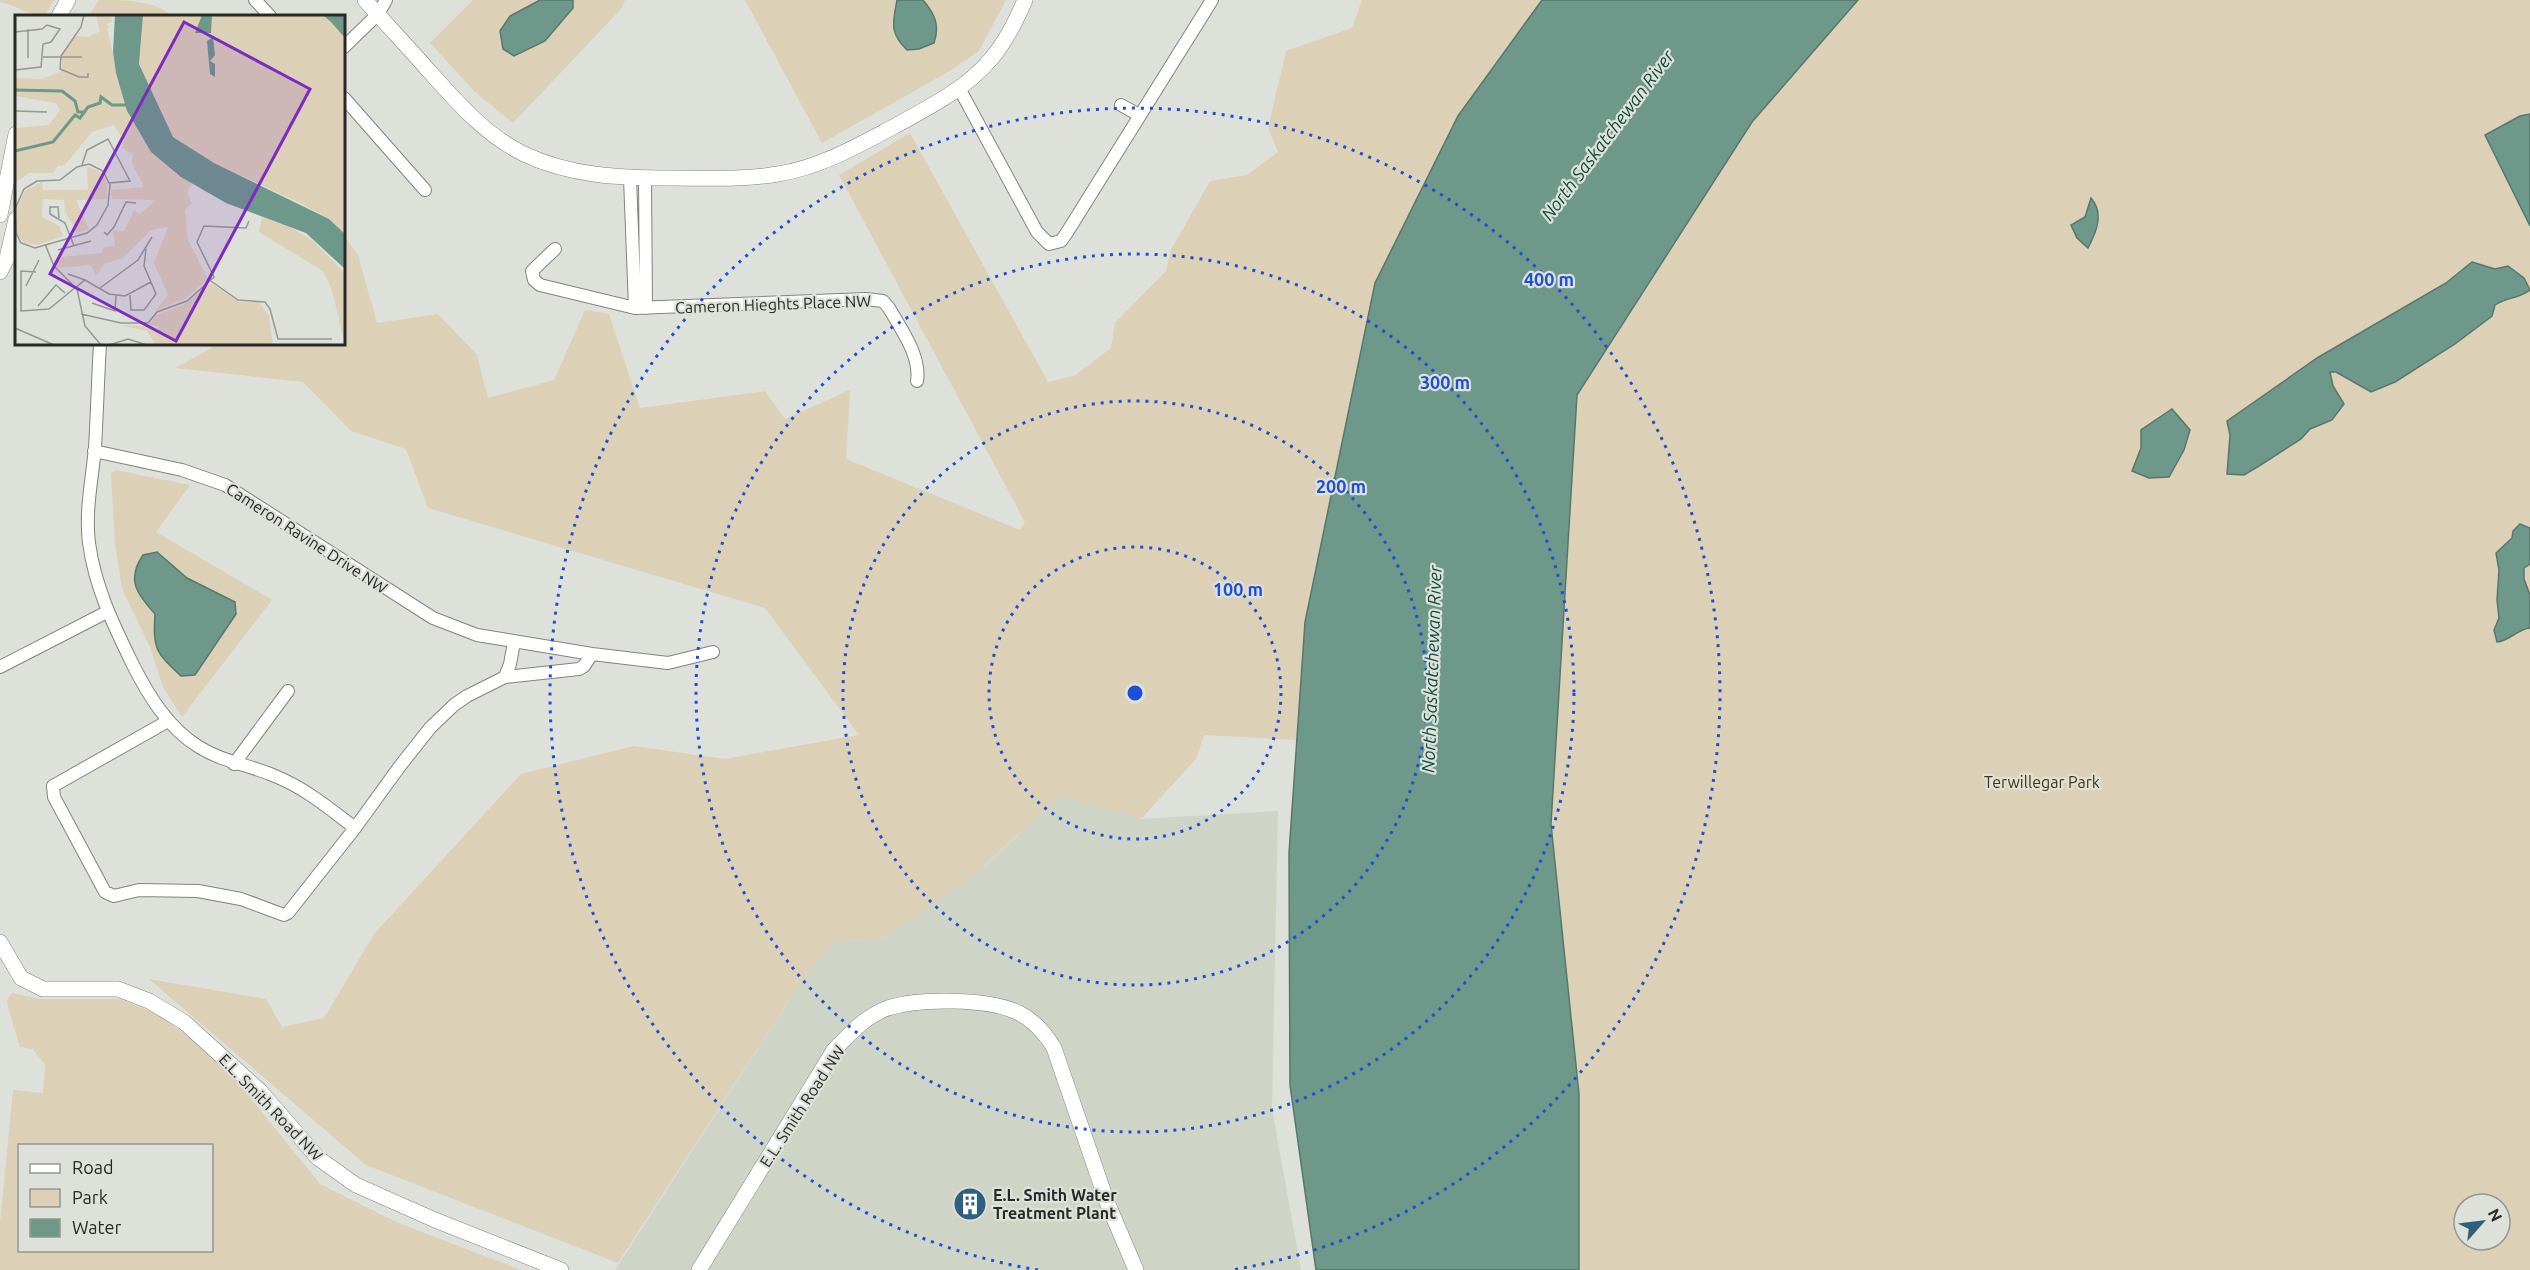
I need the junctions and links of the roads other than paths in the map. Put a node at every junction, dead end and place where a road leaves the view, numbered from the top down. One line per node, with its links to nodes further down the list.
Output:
1 (68, 0): 9 (street)
2 (79, 0): 10 (street)
3 (255, 0): 11 (street)
4 (365, 0): 8 (street)
5 (386, 0): 8 (street)
6 (1025, 0): 13 (street)
7 (1207, 2): 16 (street)
8 (378, 14): 12 (street); 18 (street)
9 (60, 15)
10 (72, 15)
11 (269, 15)
12 (345, 45)
13 (959, 88): 16 (street); 18 (street)
14 (345, 99): 19 (street)
15 (1121, 105): 16 (street)
16 (1139, 115)
17 (15, 139): 20 (street)
18 (637, 178): 24 (street)
19 (425, 190)
20 (0, 215)
21 (15, 223): 23 (street)
22 (555, 249): 24 (street, Cameron Hieghts Place NW)
23 (5, 259)
24 (641, 308): 26 (street, Cameron Hieghts Place NW)
25 (100, 345): 27 (street)
26 (917, 381)
27 (94, 451): 28 (street); 29 (street, Cameron Ravine Drive NW)
28 (107, 612): 32 (street); 35 (street)
29 (514, 642): 31 (street, Cameron Ravine Drive NW); 33 (street)
30 (712, 652): 31 (street, Cameron Ravine Drive NW)
31 (592, 654): 33 (street)
32 (0, 667)
33 (505, 677): 37 (street)
34 (288, 691): 36 (street)
35 (168, 721): 36 (street); 37 (street)
36 (234, 764): 37 (street)
37 (355, 828)
38 (0, 942): 39 (street, E.L. Smith Road NW)
39 (561, 1270)
40 (699, 1270): 41 (street, E.L. Smith Road NW)
41 (1136, 1270)

